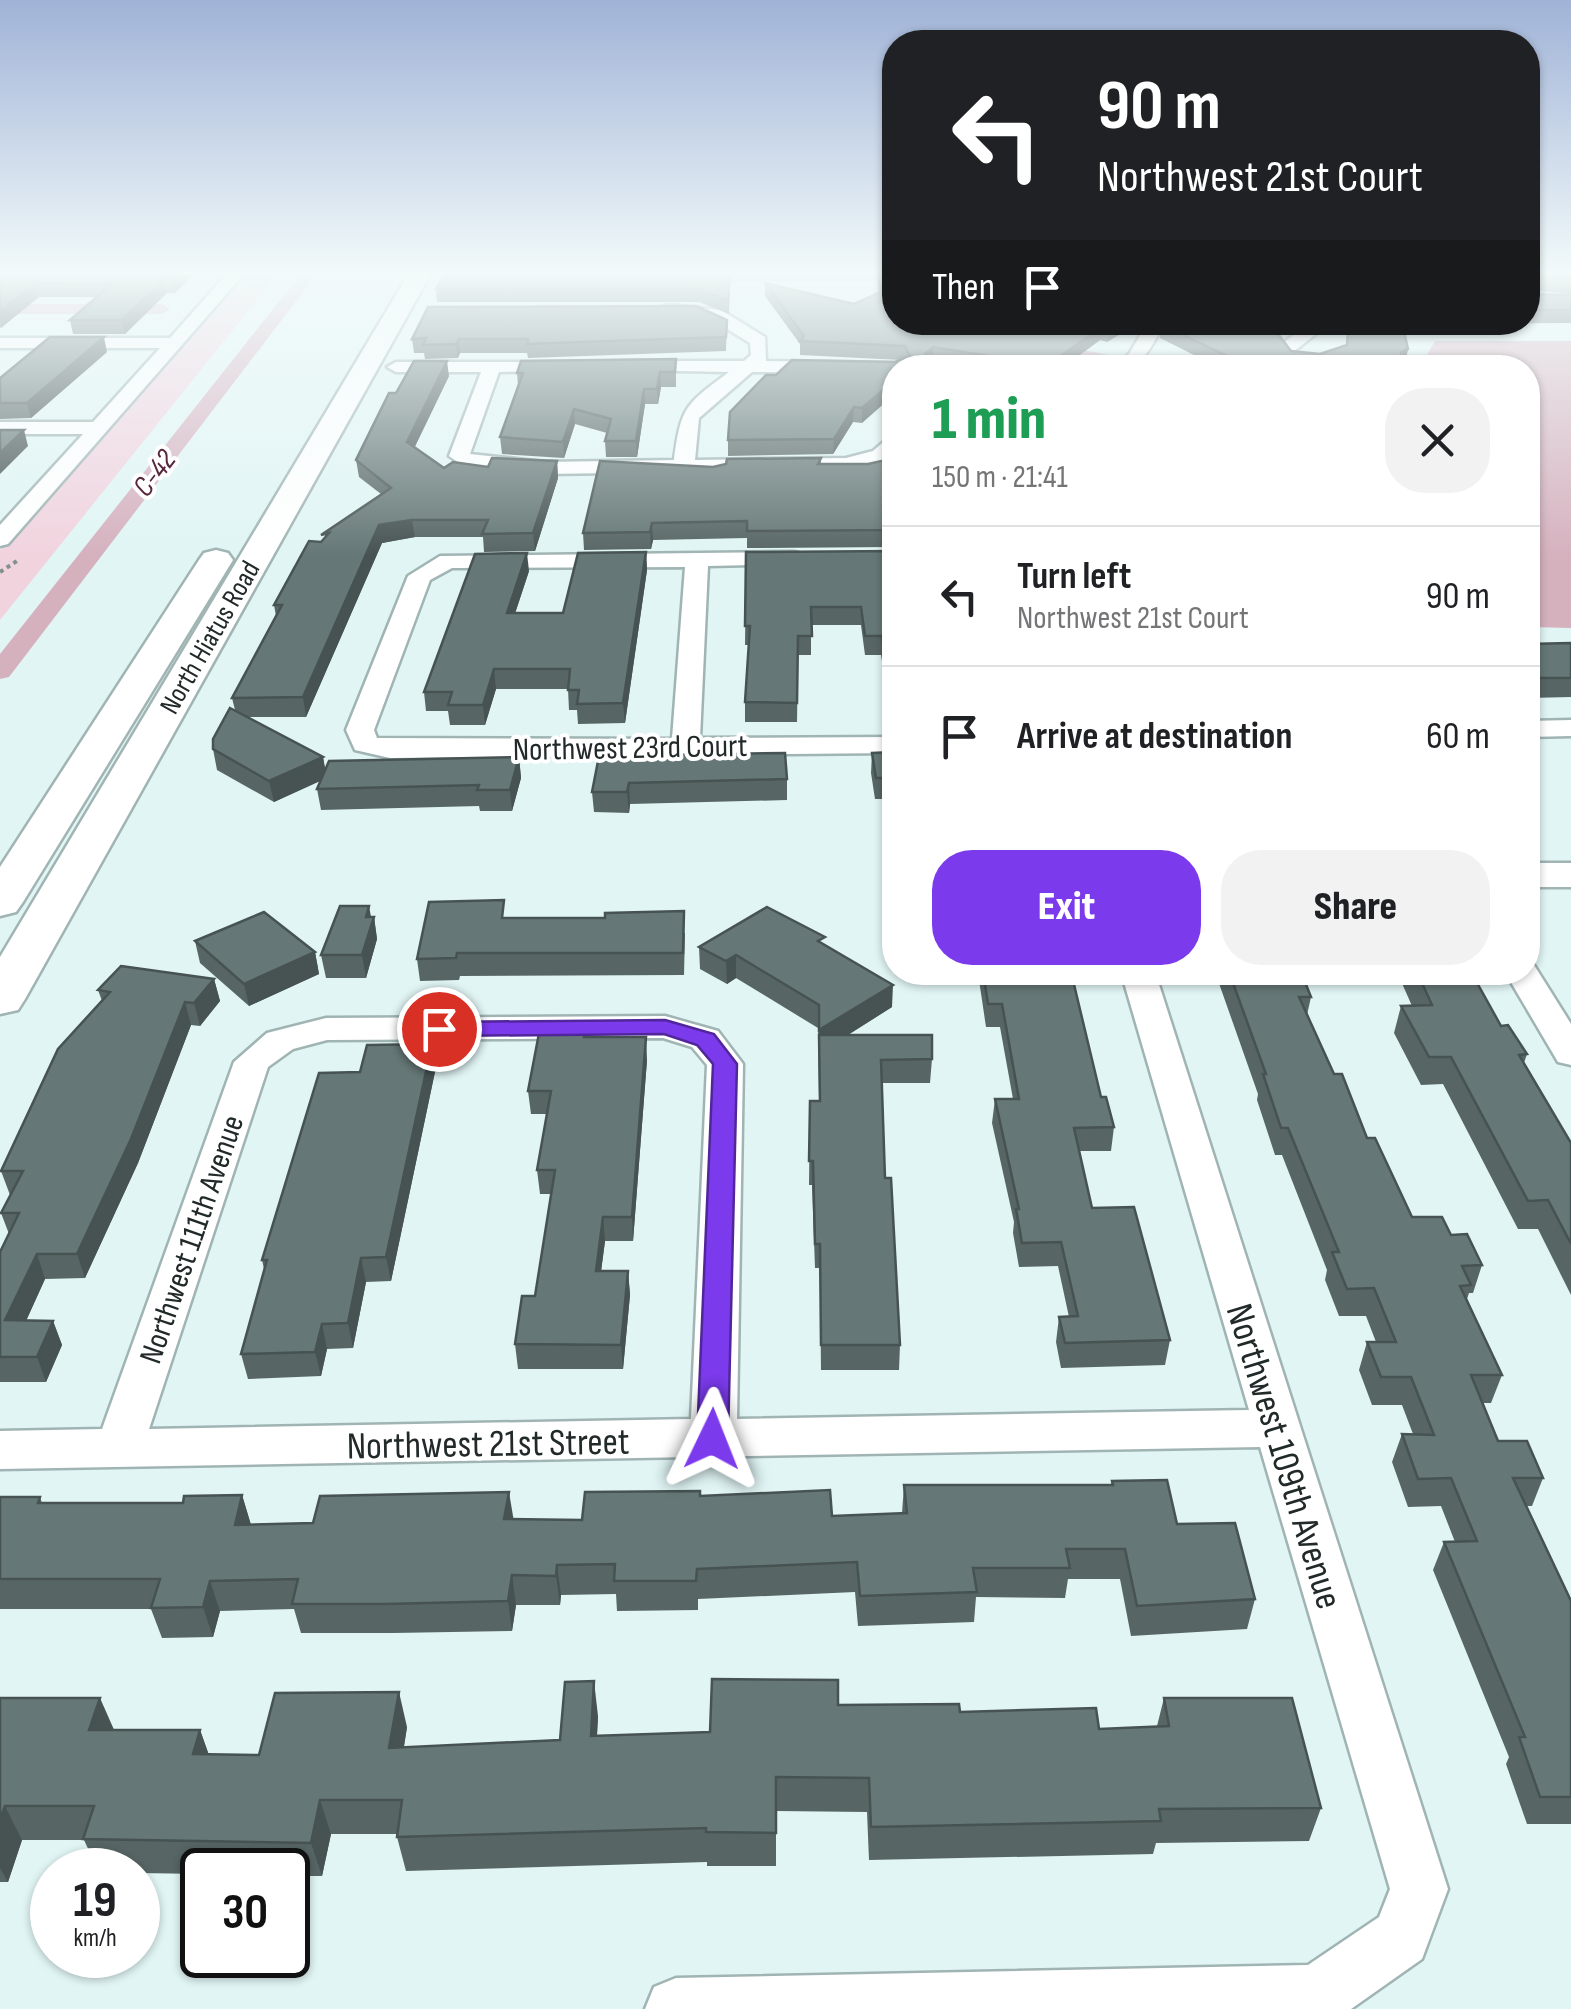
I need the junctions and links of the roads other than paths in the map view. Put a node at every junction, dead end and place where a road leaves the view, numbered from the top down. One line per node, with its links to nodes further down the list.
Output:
1 (152, 369): 7 (street)
2 (334, 369): 21 (main road, North Hiatus Road)
3 (361, 369): 22 (main road, North Hiatus Road)
4 (491, 369): 9 (street)
5 (746, 369): 9 (street)
6 (0, 428): 7 (street)
7 (100, 428): 10 (street)
8 (882, 453): 9 (street)
9 (684, 466)
10 (0, 539)
11 (816, 558): 12 (street)
12 (697, 560): 16 (street); 16 (street, Northwest 23rd Court)
13 (1571, 728): 14 (street)
14 (1540, 729)
15 (882, 744): 16 (street, Northwest 23rd Court)
16 (686, 746)
17 (1571, 845): 18 (street)
18 (1540, 846)
19 (1571, 875): 20 (street)
20 (1540, 876)
21 (0, 902)
22 (23, 918): 25 (main road, North Hiatus Road)
23 (1142, 985): 28 (street, Northwest 109th Avenue)
24 (1532, 985): 26 (street)
25 (0, 999)
26 (1561, 1021): 27 (street)
27 (1571, 1054)
28 (1276, 1428): 29 (street, Northwest 21st Street); 32 (street, Northwest 109th Avenue)
29 (712, 1439): 31 (street, Northwest 21st Street); 31 (street, Northwest 111th Avenue)
30 (0, 1450): 31 (street, Northwest 21st Street)
31 (118, 1450)
32 (676, 2009)

